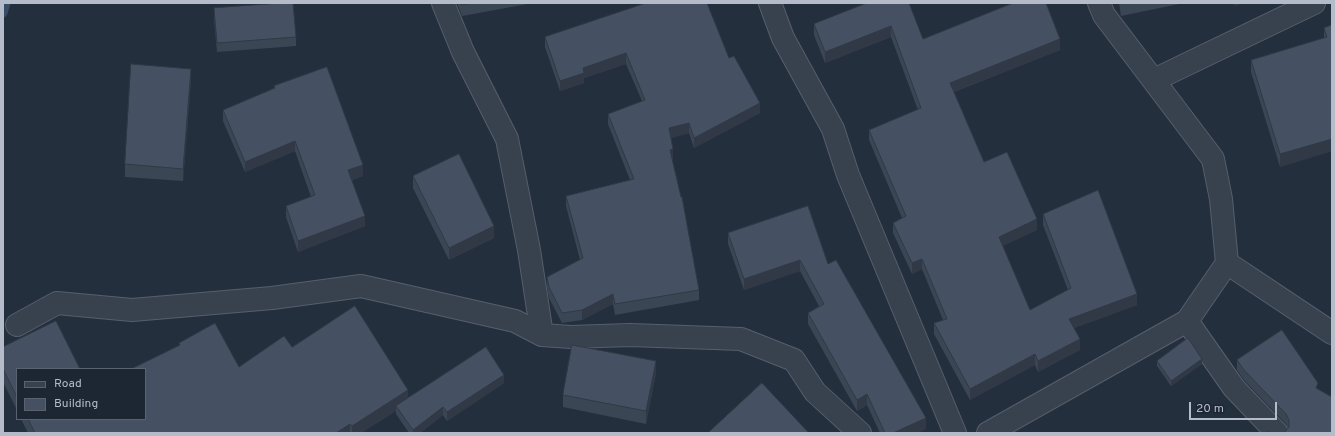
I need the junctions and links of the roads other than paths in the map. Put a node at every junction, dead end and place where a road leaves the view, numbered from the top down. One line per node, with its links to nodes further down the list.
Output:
1 (443, 3): 10 (street)
2 (770, 3): 12 (street)
3 (1099, 3): 5 (street)
4 (1314, 3): 5 (street)
5 (1154, 80): 6 (street)
6 (1227, 262): 7 (street); 9 (street)
7 (1186, 321): 13 (street); 14 (street)
8 (17, 325): 10 (street)
9 (1332, 333)
10 (542, 335): 11 (street)
11 (860, 433)
12 (955, 433)
13 (988, 433)
14 (1278, 433)

